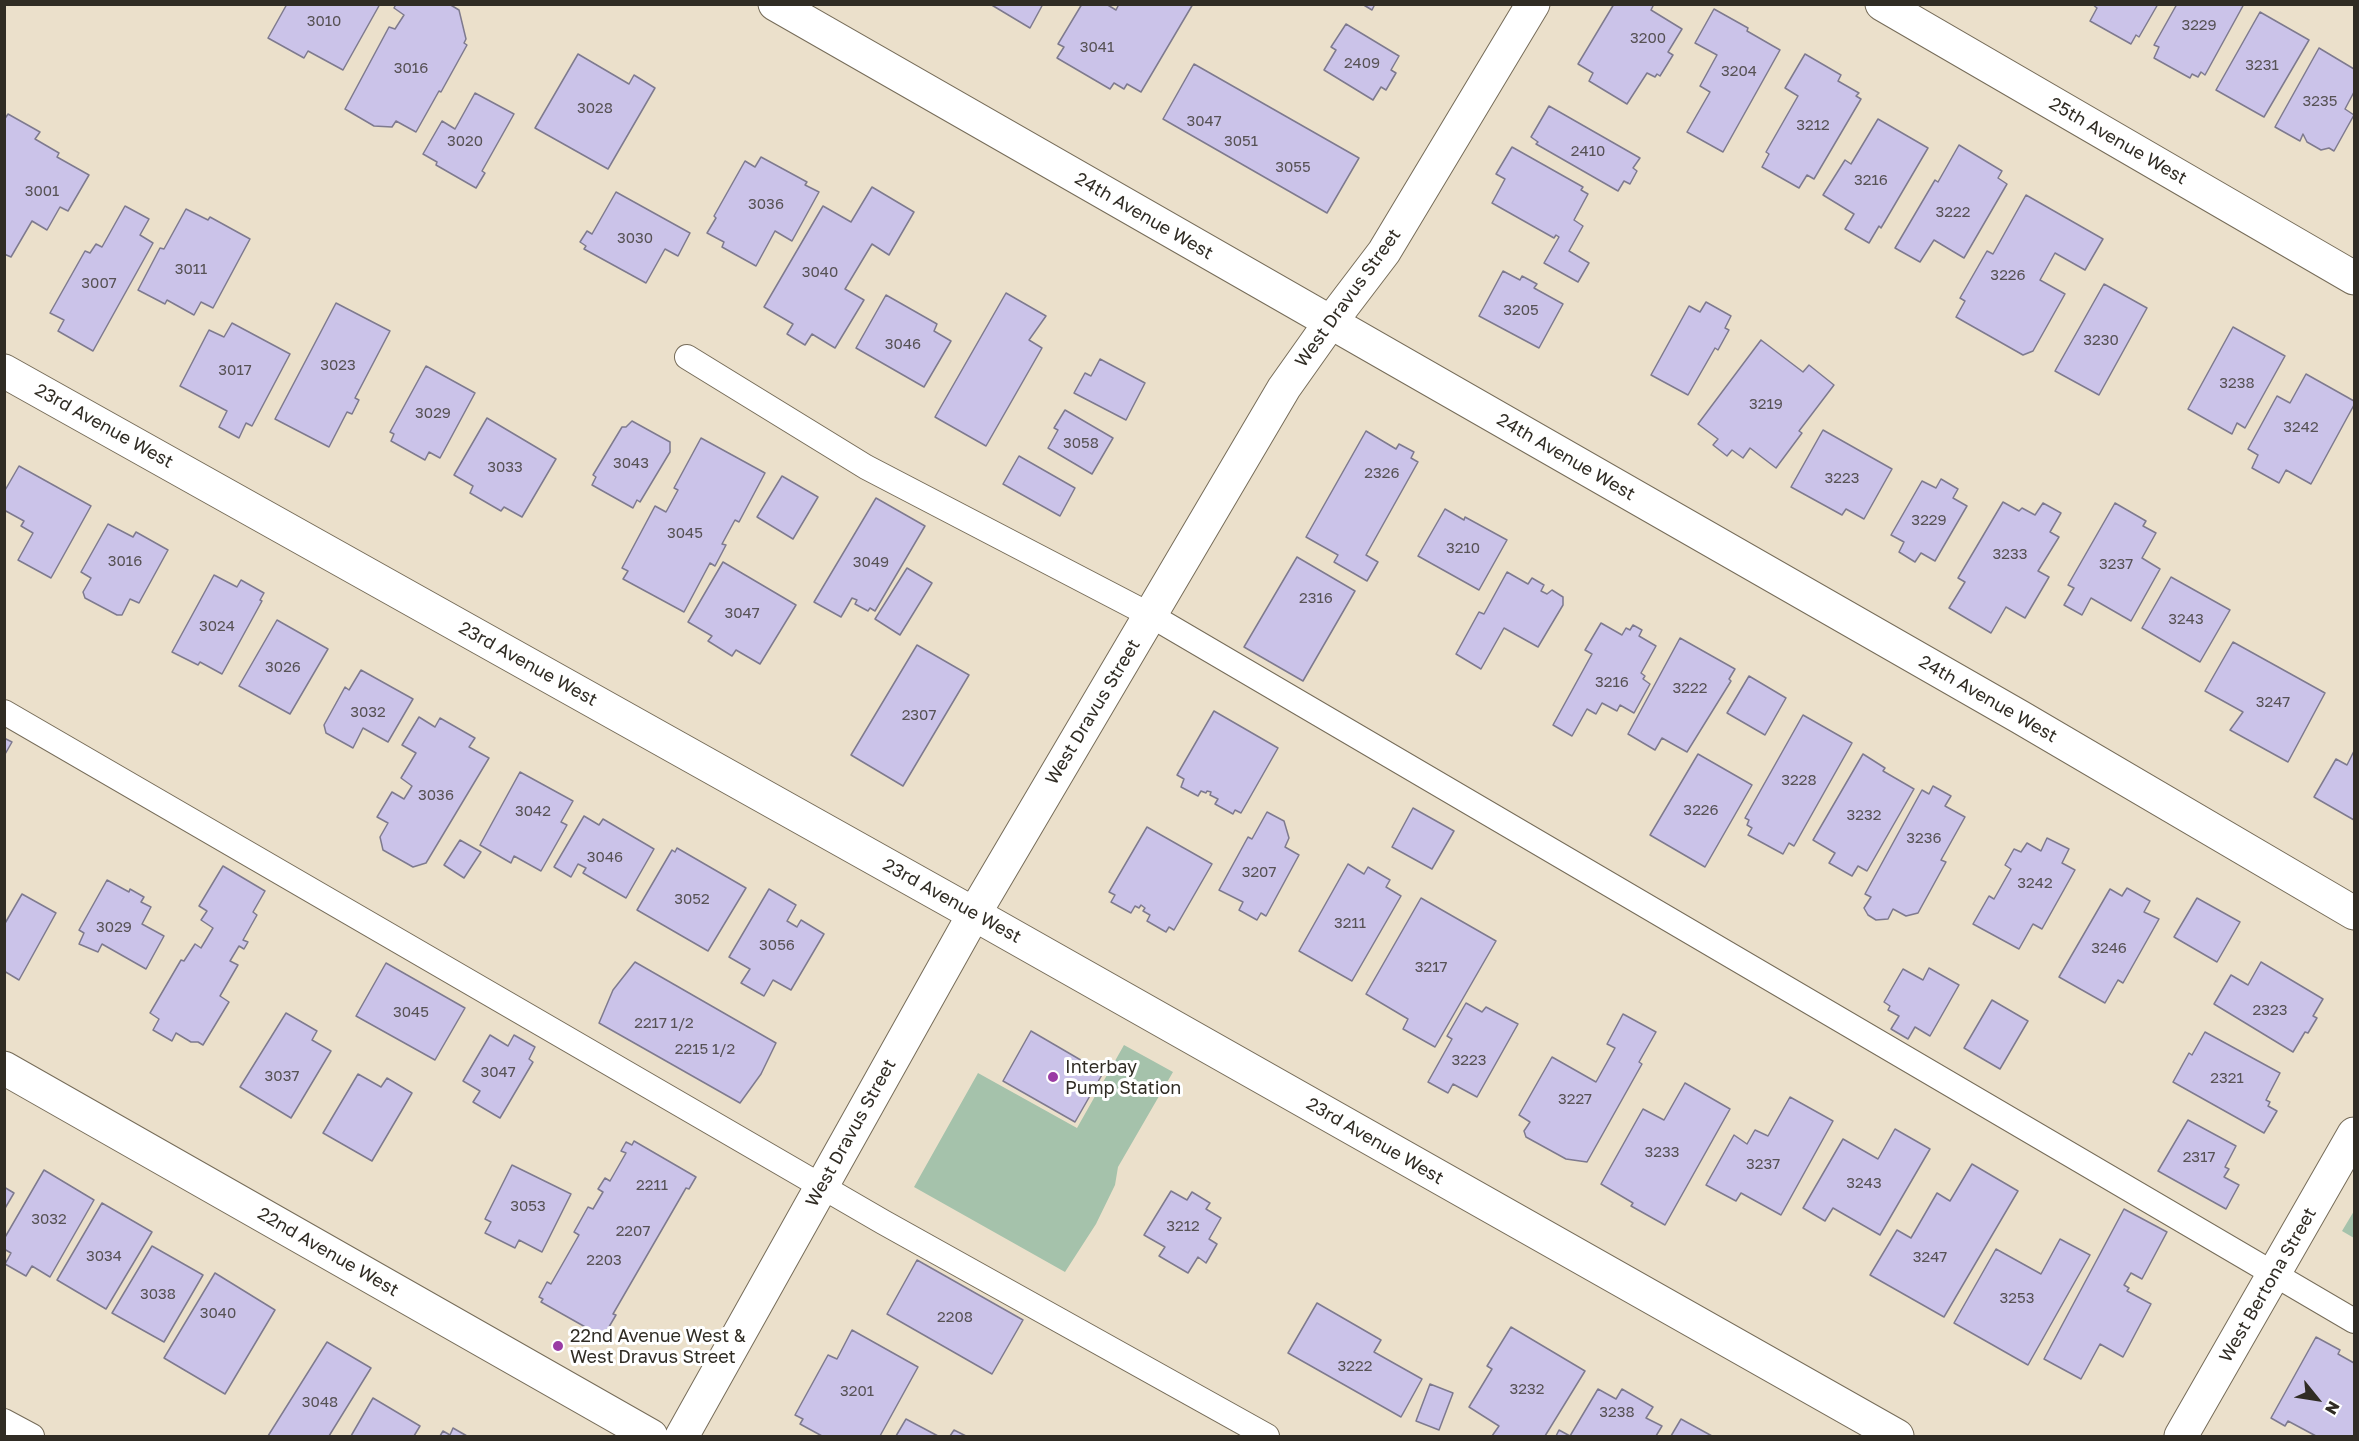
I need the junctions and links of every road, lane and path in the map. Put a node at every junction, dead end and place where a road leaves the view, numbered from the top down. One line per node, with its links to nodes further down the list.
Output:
1 (775, 4): 5 (street, 24th Avenue West)
2 (1533, 4): 5 (street, West Dravus Street)
3 (1882, 4): 4 (street, 25th Avenue West)
4 (2355, 278)
5 (1330, 323): 8 (street, West Dravus Street); 10 (street, 24th Avenue West)
6 (687, 357): 8 (lane)
7 (4, 371): 11 (street, 23rd Avenue West)
8 (1150, 615): 11 (street, West Dravus Street); 15 (lane)
9 (4, 712): 14 (lane)
10 (2355, 913)
11 (974, 914): 14 (street, West Dravus Street); 22 (street, 23rd Avenue West)
12 (4, 1068): 19 (street, 22nd Avenue West)
13 (2355, 1134): 15 (street, West Bertona Street)
14 (822, 1186): 20 (street, West Dravus Street); 21 (lane)
15 (2274, 1276): 16 (lane); 23 (street, West Bertona Street)
16 (2355, 1321)
17 (4, 1421): 18 (lane)
18 (32, 1437)
19 (651, 1437)
20 (682, 1437)
21 (1267, 1437)
22 (1897, 1437)
23 (2181, 1437)

